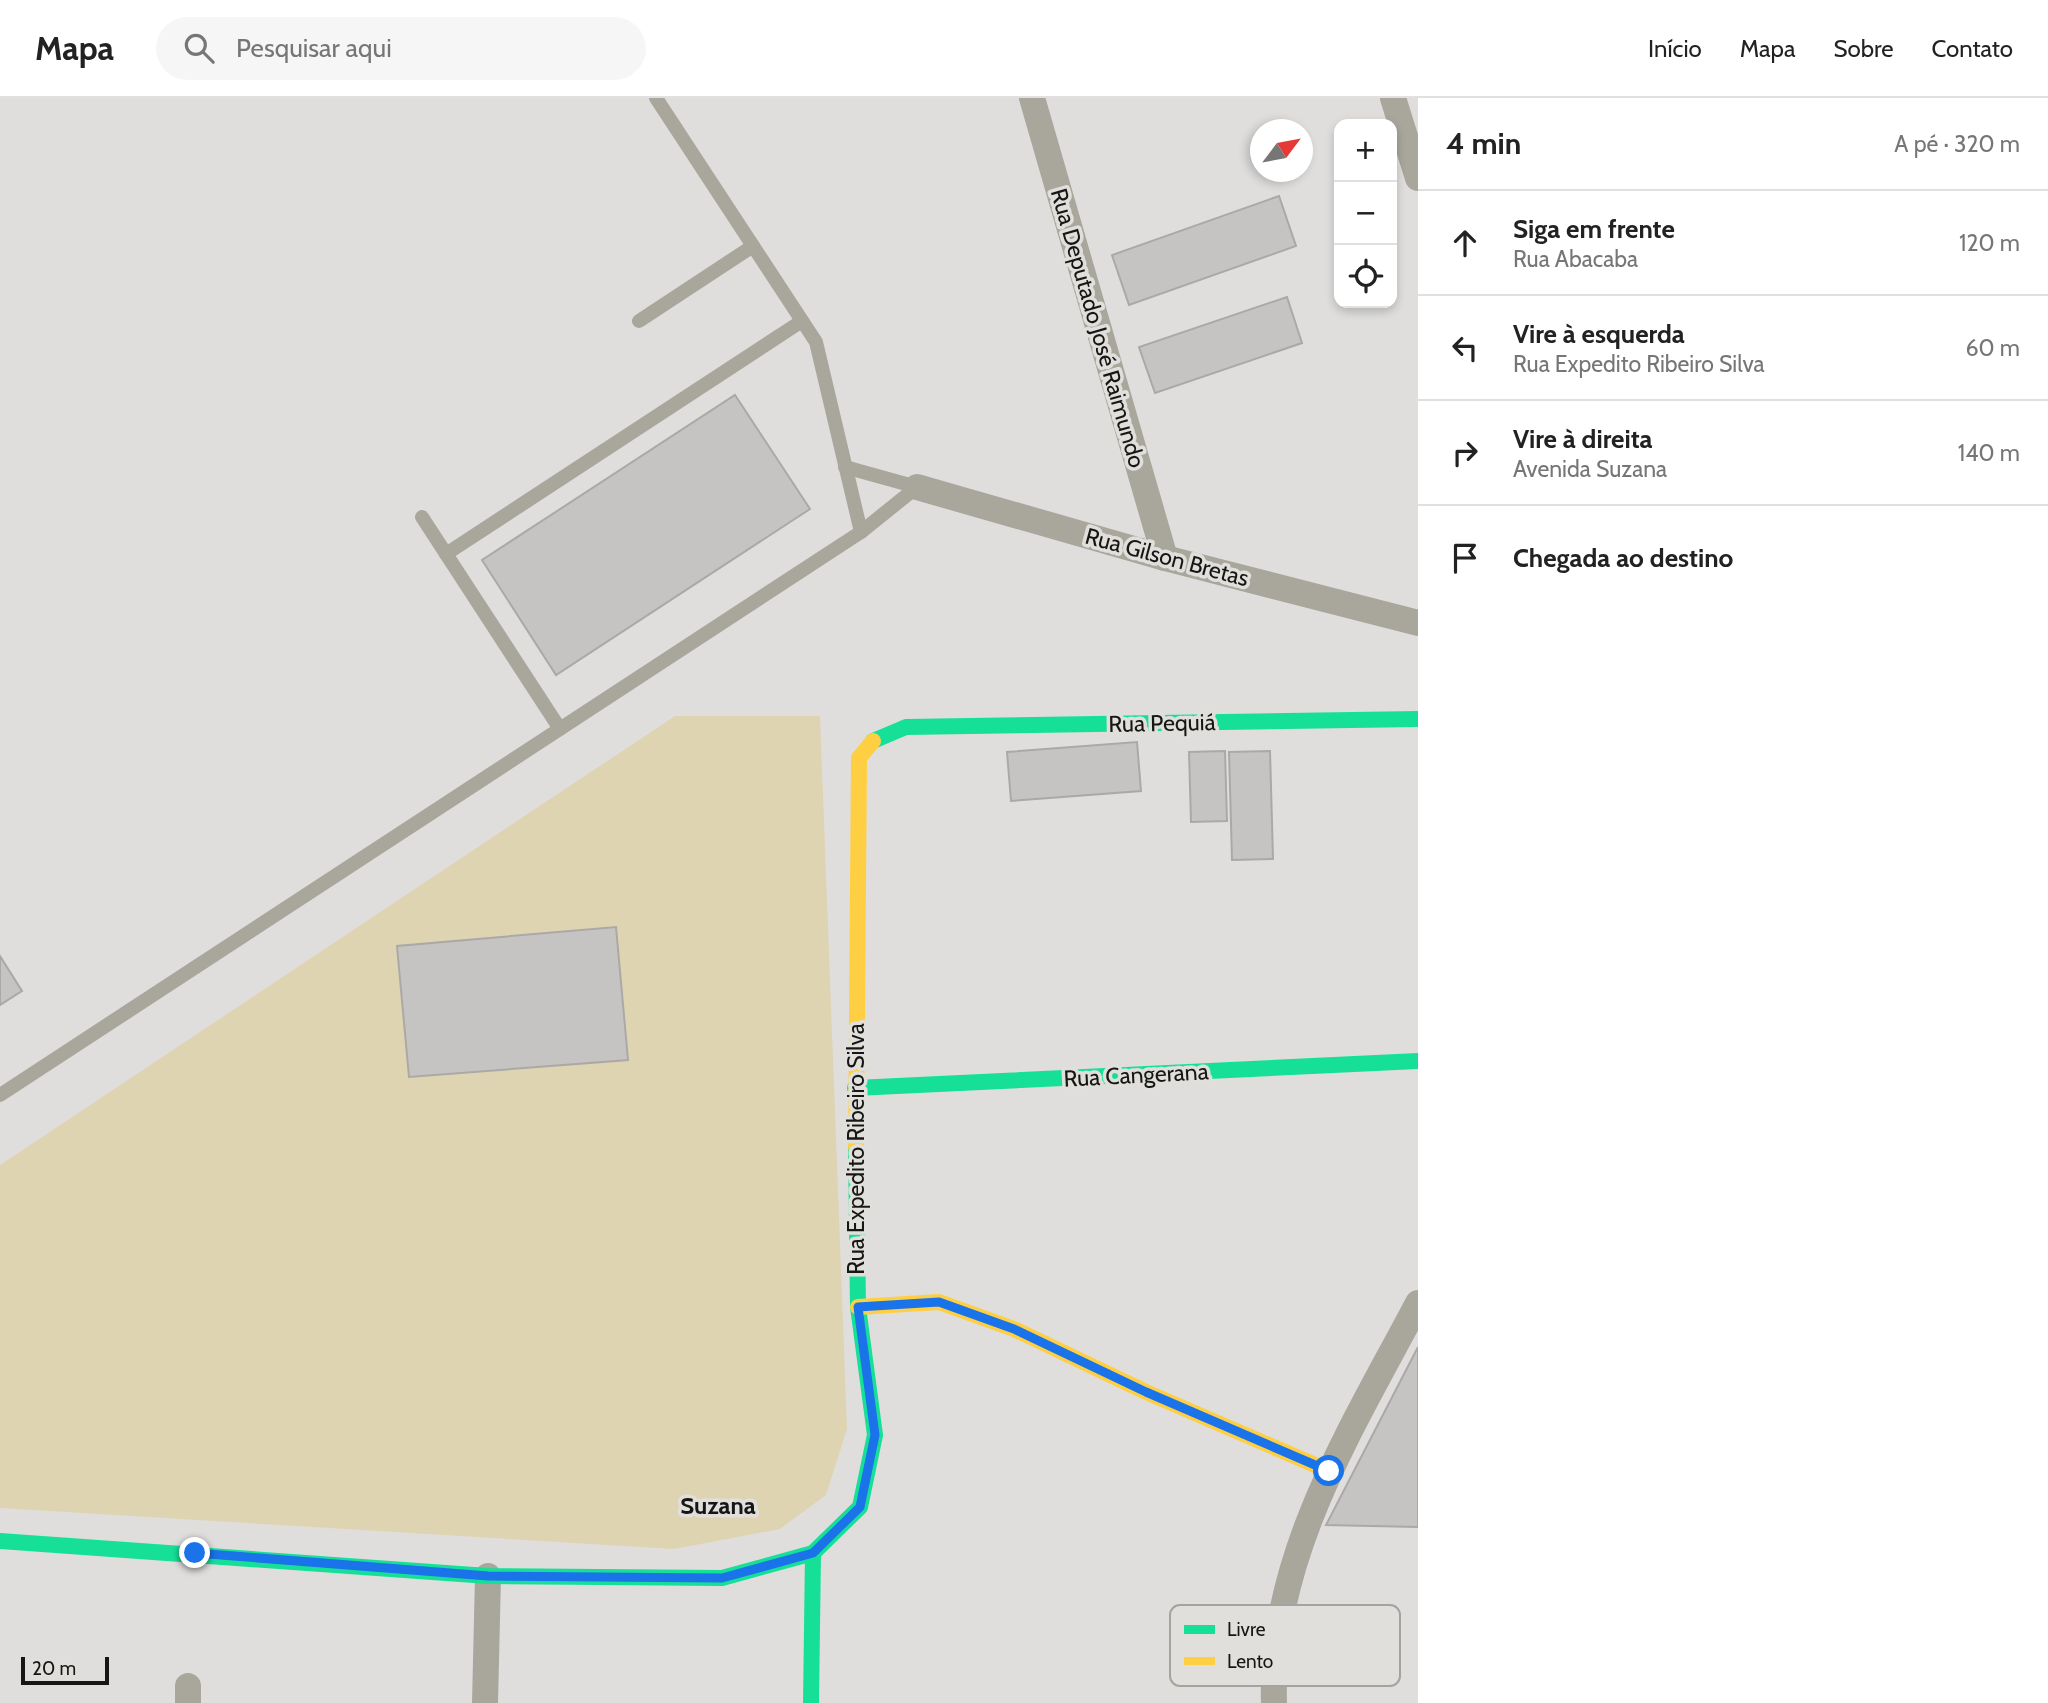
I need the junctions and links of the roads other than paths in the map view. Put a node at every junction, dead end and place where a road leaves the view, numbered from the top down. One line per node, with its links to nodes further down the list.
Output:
1 (656, 98): 5 (lane)
2 (1032, 98): 13 (street, Rua Deputado José Raimundo)
3 (1393, 98): 4 (street)
4 (1418, 178)
5 (753, 246): 6 (lane); 7 (lane)
6 (639, 321)
7 (802, 321): 8 (lane); 12 (lane)
8 (845, 467): 9 (lane); 11 (lane)
9 (917, 487): 11 (lane); 13 (street, Rua Gilson Bretas)
10 (422, 517): 12 (lane)
11 (861, 532): 17 (lane)
12 (446, 554): 17 (lane)
13 (1165, 558): 14 (street, Rua Gilson Bretas)
14 (1418, 623)
15 (1418, 719): 16 (street, Rua Pequiá)
16 (906, 727): 19 (street, Rua Expedito Ribeiro Silva)
17 (560, 729): 20 (lane)
18 (1418, 1061): 19 (street, Rua Cangerana)
19 (855, 1088): 22 (street, Rua Expedito Ribeiro Silva)
20 (0, 1095)
21 (1418, 1303): 23 (street)
22 (858, 1307): 23 (street); 25 (street, Rua Expedito Ribeiro Silva)
23 (1329, 1471): 27 (street)
24 (0, 1541): 26 (street)
25 (813, 1553): 26 (street); 29 (street)
26 (488, 1576): 28 (street)
27 (1283, 1605)
28 (485, 1703)
29 (811, 1703)

